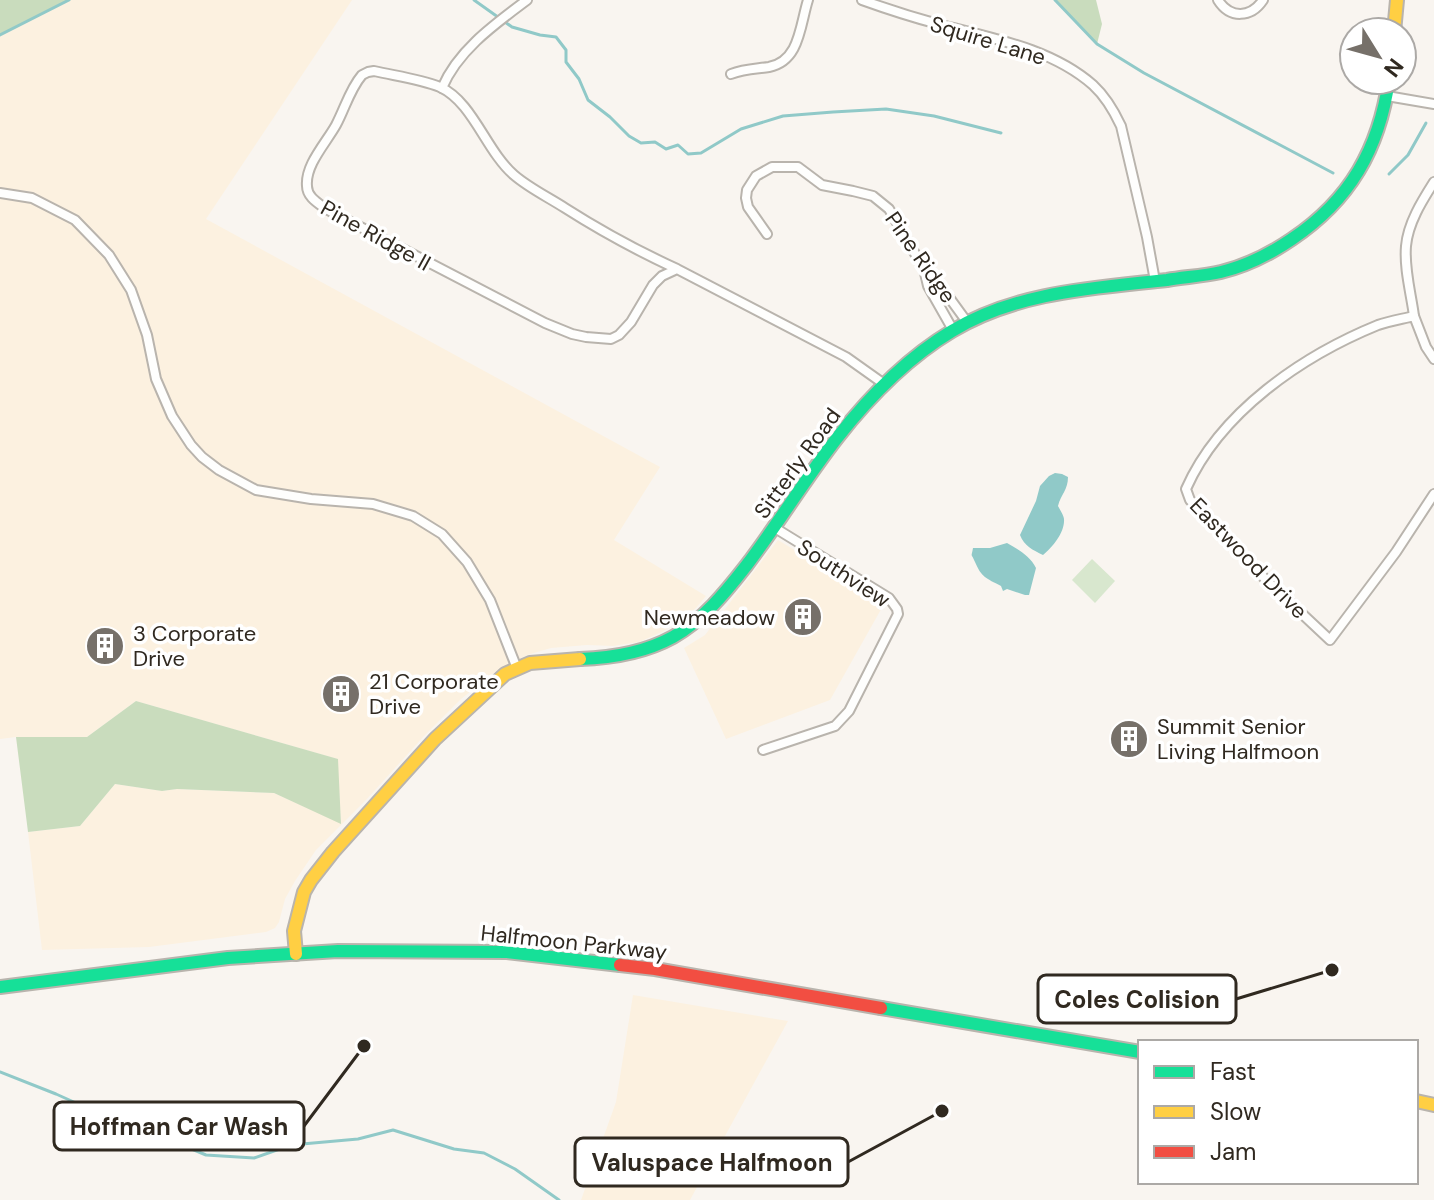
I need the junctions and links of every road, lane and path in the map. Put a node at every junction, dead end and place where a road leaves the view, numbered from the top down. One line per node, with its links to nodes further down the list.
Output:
1 (527, 0): 7 (street)
2 (808, 0): 6 (street)
3 (862, 0): 15 (street, Squire Lane)
4 (1218, 0): 5 (street)
5 (1263, 0)
6 (731, 74)
7 (442, 88): 13 (street); 13 (street, Pine Ridge II)
8 (1387, 96): 9 (street); 15 (street, Sitterly Road)
9 (1434, 104)
10 (1434, 182): 16 (street)
11 (0, 193): 23 (street)
12 (767, 234): 14 (street, Pine Ridge)
13 (677, 269): 20 (street)
14 (924, 269): 17 (street, Pine Ridge); 18 (street)
15 (1155, 281): 17 (street, Sitterly Road)
16 (1414, 316): 19 (street); 21 (street, Eastwood Drive)
17 (967, 322): 18 (street, Sitterly Road)
18 (953, 330): 20 (street, Sitterly Road)
19 (1434, 359)
20 (884, 384): 22 (street, Sitterly Road)
21 (1434, 494)
22 (775, 528): 23 (street, Sitterly Road); 24 (street, Southview)
23 (516, 666): 25 (street)
24 (763, 750)
25 (296, 954): 26 (street, Halfmoon Parkway); 27 (street, Halfmoon Parkway)
26 (0, 987)
27 (1138, 1052)

